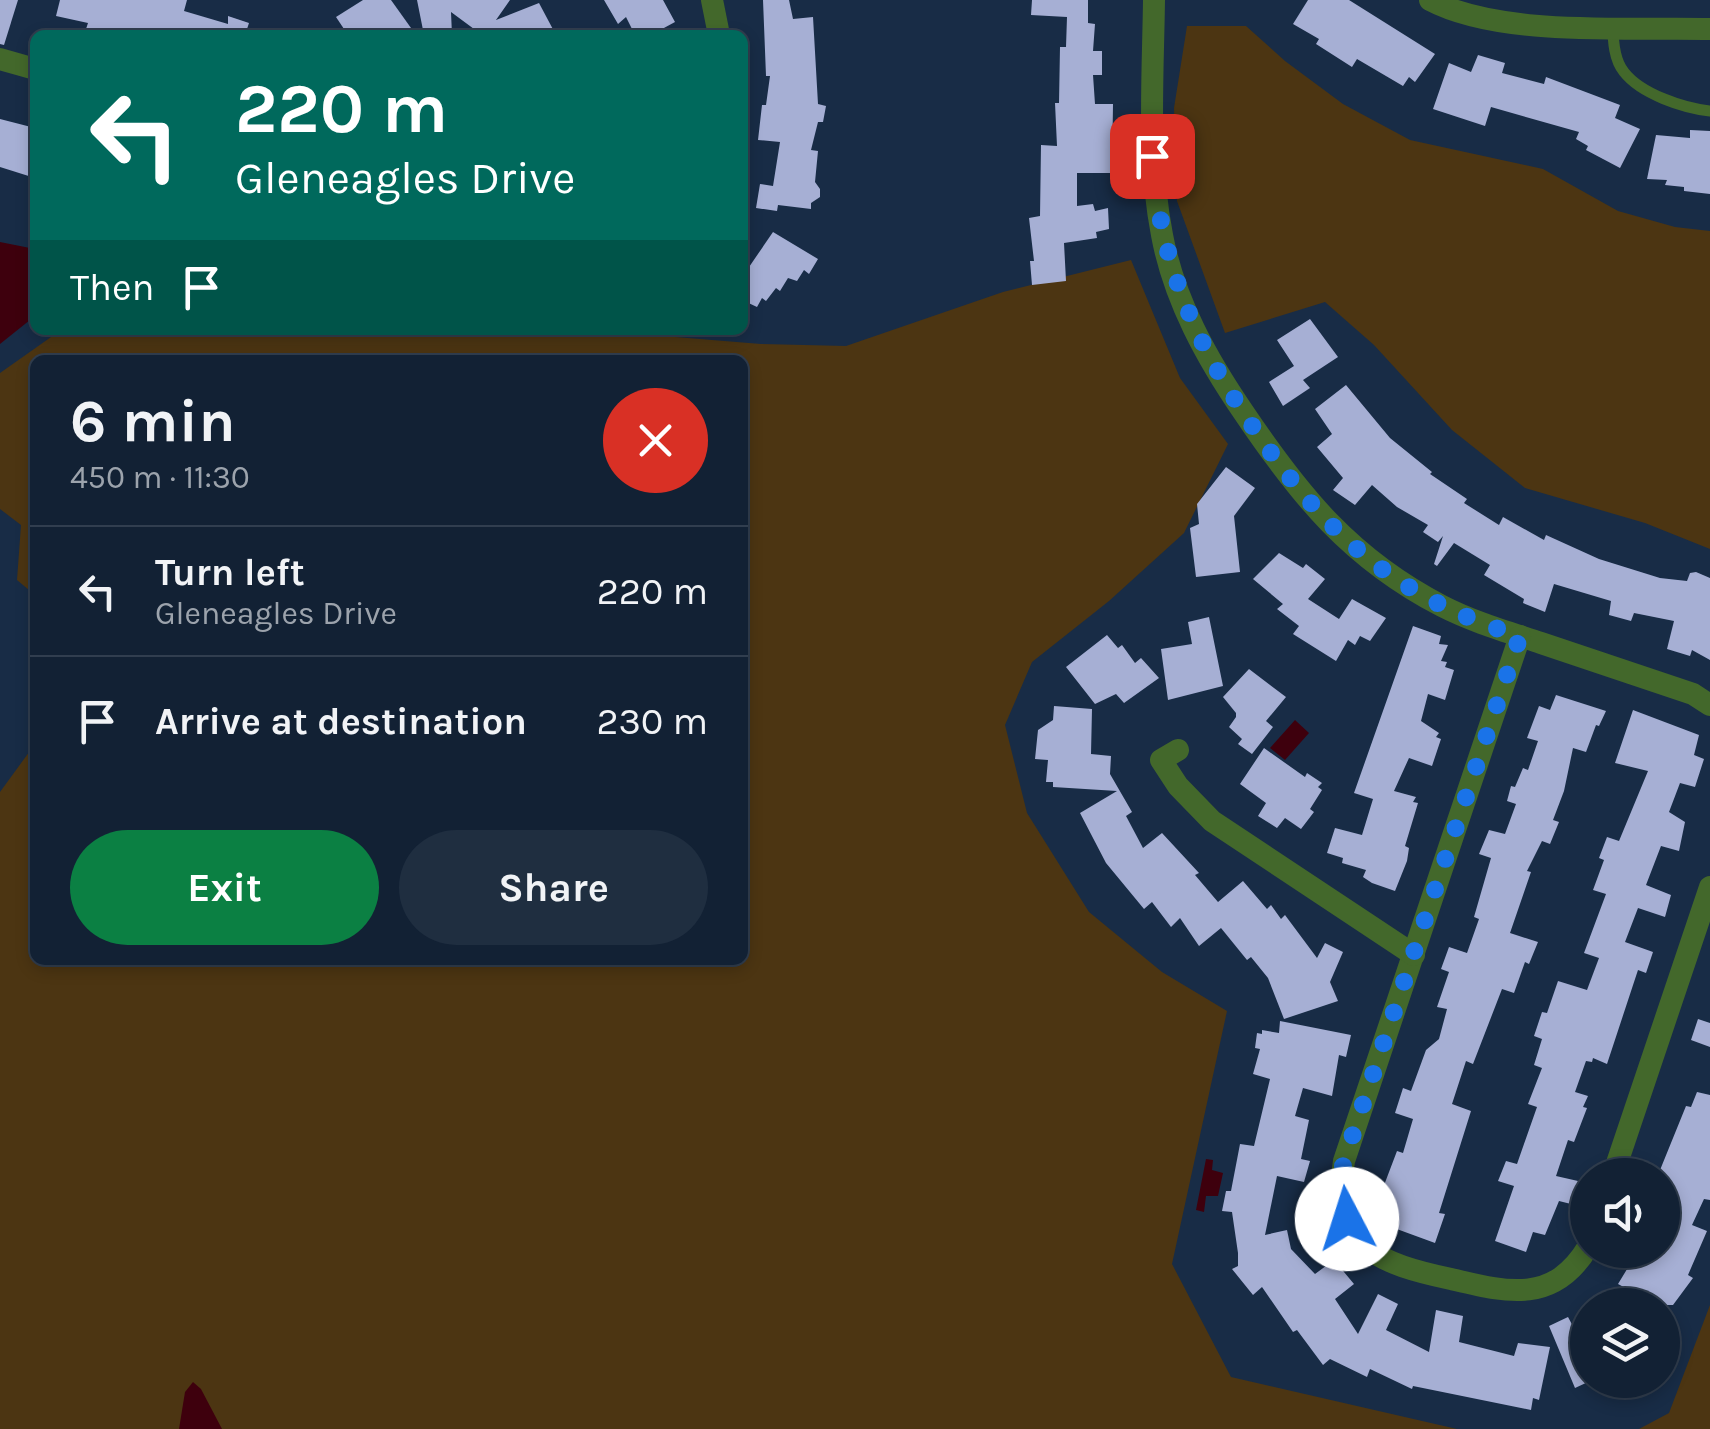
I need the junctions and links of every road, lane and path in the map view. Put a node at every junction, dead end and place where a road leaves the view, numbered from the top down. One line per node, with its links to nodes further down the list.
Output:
1 (712, 0): 6 (street)
2 (1154, 0): 10 (street)
3 (1430, 0): 4 (street)
4 (1613, 26): 5 (street); 9 (lane)
5 (1710, 29)
6 (718, 30)
7 (0, 59): 8 (street)
8 (30, 68)
9 (1710, 111)
10 (1520, 636): 11 (street); 14 (street)
11 (1710, 705)
12 (1178, 750): 14 (street)
13 (1710, 887): 15 (street)
14 (1414, 955): 16 (street)
15 (1619, 1158)
16 (1570, 1268)

